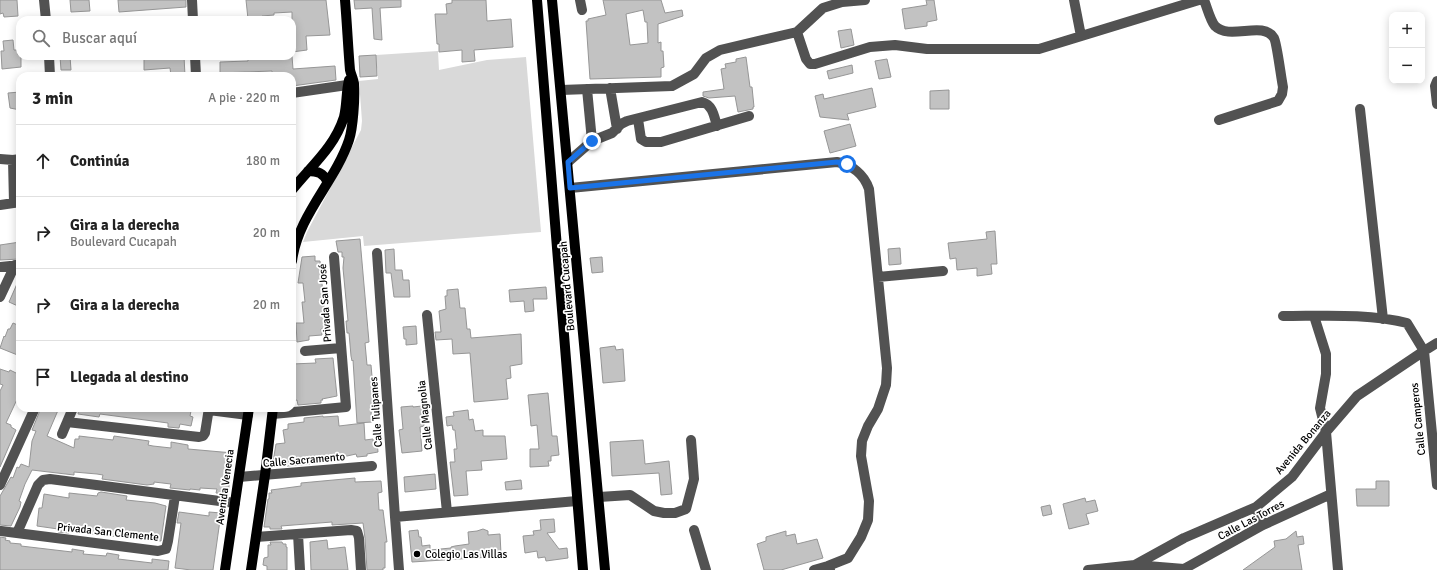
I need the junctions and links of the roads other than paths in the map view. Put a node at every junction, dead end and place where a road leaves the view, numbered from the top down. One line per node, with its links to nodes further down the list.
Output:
1 (44, 0): 12 (street)
2 (192, 0): 13 (street)
3 (345, 0): 21 (main road)
4 (538, 0): 78 (main road, Boulevard Cucapah)
5 (552, 0): 24 (main road, Boulevard Cucapah)
6 (580, 0): 11 (street)
7 (865, 0): 14 (street)
8 (1074, 0): 15 (street)
9 (1199, 0): 15 (street)
10 (1204, 0): 30 (street)
11 (582, 10)
12 (46, 16)
13 (194, 16)
14 (797, 32): 15 (street); 22 (street)
15 (1081, 36)
16 (49, 60): 18 (street)
17 (195, 60): 19 (street)
18 (50, 72)
19 (196, 72)
20 (1437, 81): 26 (street)
21 (351, 85): 25 (street); 37 (main road); 38 (main road)
22 (610, 88): 23 (street); 32 (street)
23 (587, 89): 24 (street); 33 (street)
24 (561, 90): 36 (main road, Boulevard Cucapah)
25 (296, 92)
26 (1437, 104)
27 (1360, 109): 55 (street)
28 (749, 116): 31 (street)
29 (638, 119): 31 (street); 31 (street); 32 (street)
30 (1219, 120)
31 (717, 126)
32 (617, 128): 33 (street)
33 (592, 141): 36 (street)
34 (0, 159): 35 (street)
35 (16, 159)
36 (568, 162): 40 (main road, Boulevard Cucapah)
37 (308, 171): 38 (main road); 39 (main road)
38 (328, 182): 43 (main road)
39 (296, 185)
40 (570, 188): 50 (street); 77 (main road, Boulevard Cucapah)
41 (16, 203): 42 (street)
42 (0, 205)
43 (296, 241)
44 (378, 253): 82 (street, Calle Tulipanes)
45 (334, 257): 57 (street, Privada San José)
46 (16, 265): 47 (street)
47 (0, 267)
48 (16, 267): 51 (street)
49 (943, 271): 50 (street)
50 (878, 276): 90 (street)
51 (0, 296)
52 (427, 315): 81 (street, Calle Magnolia)
53 (1283, 316): 54 (street)
54 (1314, 316): 55 (street); 67 (street)
55 (1383, 319): 59 (street)
56 (1437, 343): 59 (street, Avenida Bonanza)
57 (341, 348): 58 (street, Privada San José); 60 (street, Privada San José)
58 (305, 351)
59 (1424, 351): 67 (street, Avenida Bonanza); 73 (street, Calle Camperos)
60 (296, 410)
61 (33, 412): 74 (street)
62 (72, 412): 66 (street)
63 (208, 412): 66 (street)
64 (248, 412): 72 (main road, Avenida Venecia)
65 (273, 412): 71 (main road)
66 (67, 422): 68 (street)
67 (1326, 432): 75 (street); 80 (street, Avenida Bonanza)
68 (62, 434)
69 (691, 440): 77 (street)
70 (372, 466): 71 (street, Calle Sacramento)
71 (266, 475): 72 (street, Calle Sacramento); 88 (main road)
72 (239, 477): 79 (main road, Avenida Venecia)
73 (1437, 484)
74 (0, 485)
75 (1331, 494): 83 (street, Calle Las Torres); 102 (street)
76 (175, 496): 79 (street); 86 (street); 86 (street, Privada San Clemente)
77 (599, 497): 97 (main road, Boulevard Cucapah)
78 (577, 501): 81 (street); 96 (main road, Boulevard Cucapah)
79 (235, 503): 91 (main road, Avenida Venecia)
80 (1256, 506): 83 (street); 89 (street, Avenida Bonanza)
81 (447, 512): 82 (street)
82 (394, 517): 95 (street, Calle Tulipanes)
83 (1263, 525): 101 (street, Calle Las Torres)
84 (694, 530): 98 (street)
85 (1, 531): 86 (street, Privada San Clemente)
86 (17, 533)
87 (298, 534): 88 (street); 93 (street); 94 (street)
88 (256, 537): 92 (main road)
89 (1135, 565): 100 (street, Avenida Bonanza); 101 (street)
90 (829, 568): 99 (street)
91 (225, 570)
92 (251, 570)
93 (300, 570)
94 (361, 570)
95 (399, 570)
96 (583, 570)
97 (605, 570)
98 (706, 570)
99 (814, 570)
100 (1088, 570)
101 (1184, 570)
102 (1338, 570)

